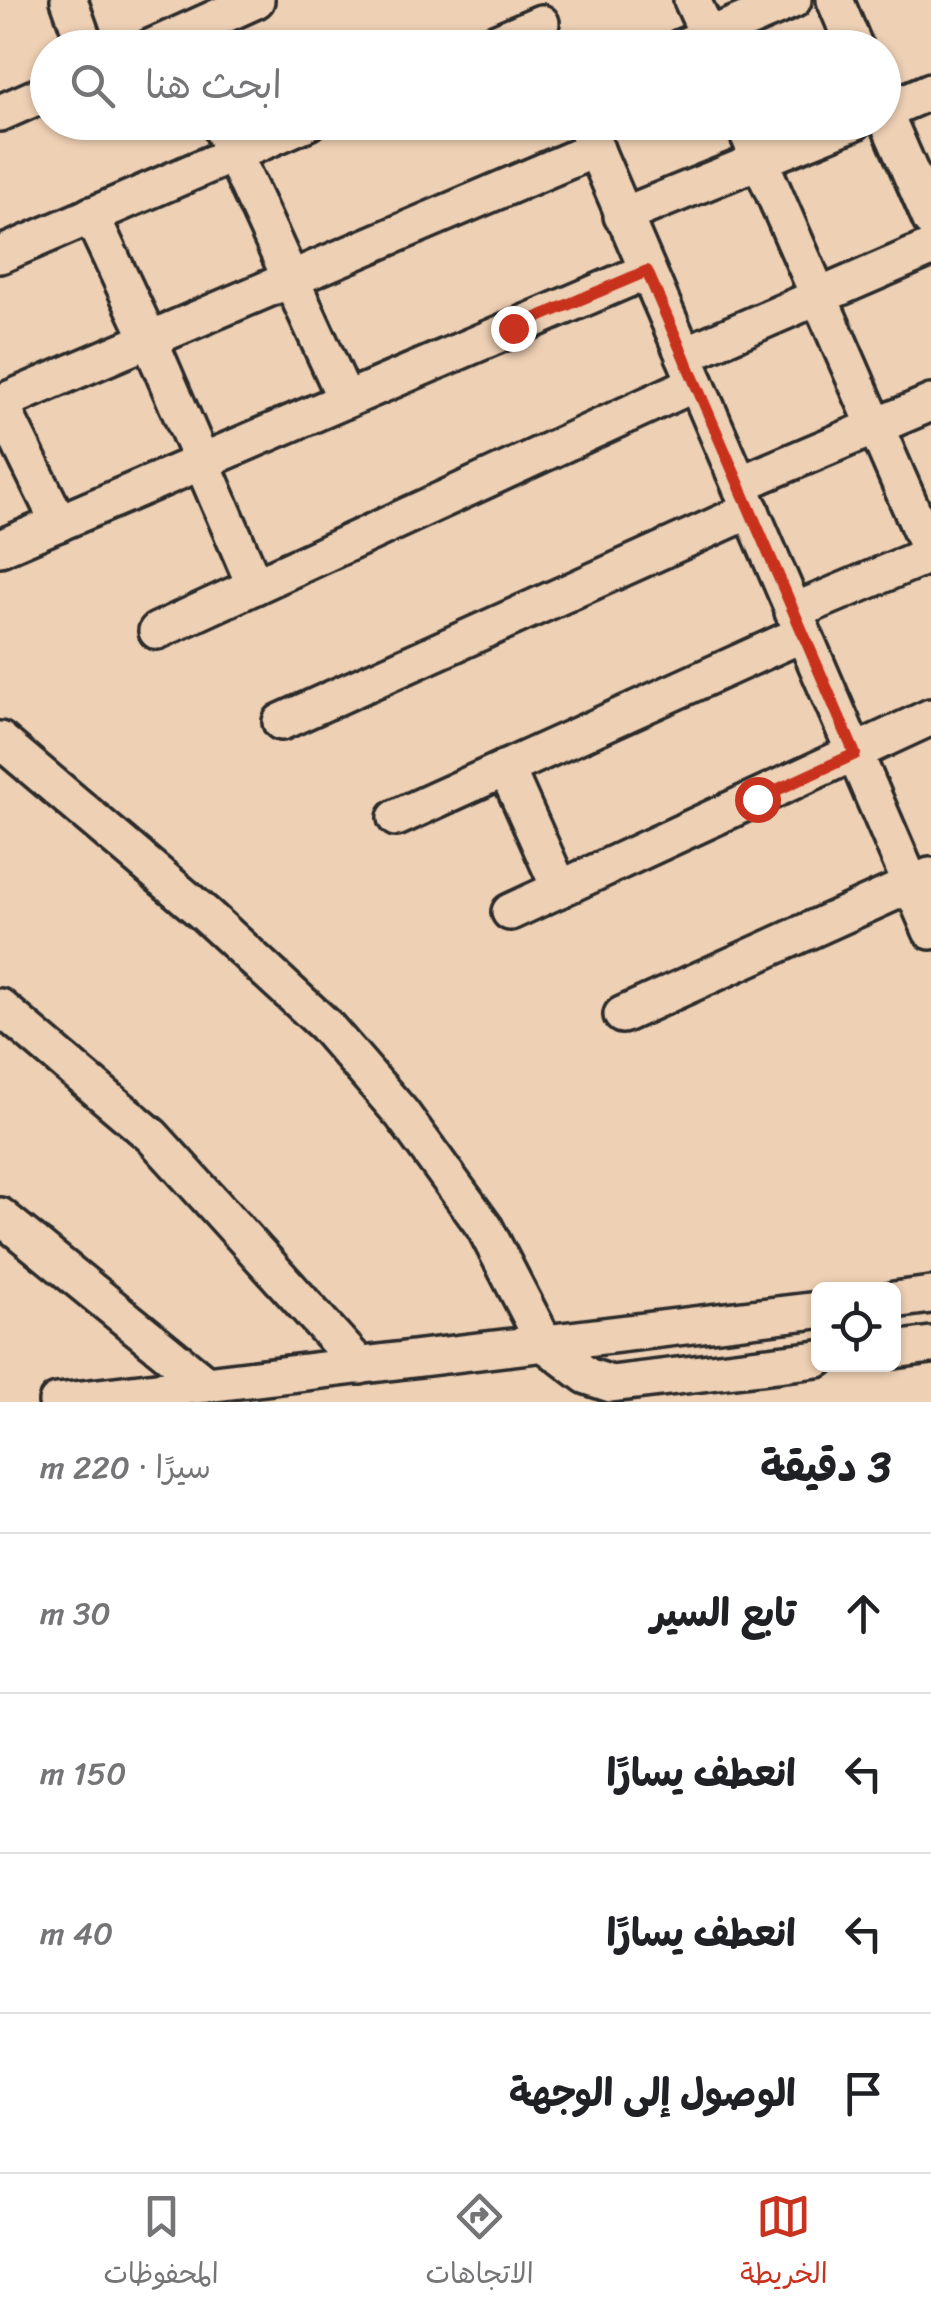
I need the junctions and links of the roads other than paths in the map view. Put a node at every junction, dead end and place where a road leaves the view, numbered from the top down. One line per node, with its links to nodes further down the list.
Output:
1 (69, 0): 6 (street)
2 (256, 0): 7 (street)
3 (692, 0): 8 (street)
4 (794, 0): 9 (street)
5 (834, 0): 10 (street)
6 (80, 30)
7 (198, 30)
8 (698, 30)
9 (731, 30)
10 (848, 30)
11 (931, 91): 13 (street)
12 (30, 100): 14 (street)
13 (901, 104)
14 (0, 113)
15 (224, 140): 23 (street)
16 (226, 140): 29 (street)
17 (582, 140): 29 (street)
18 (592, 140): 24 (street)
19 (750, 140): 22 (street)
20 (810, 140): 22 (street)
21 (897, 140): 25 (street)
22 (758, 161): 24 (street); 30 (street)
23 (90, 215): 27 (street); 31 (street)
24 (622, 216): 28 (street)
25 (931, 220)
26 (931, 248): 30 (street)
27 (0, 254)
28 (647, 271): 32 (street); 33 (street)
29 (290, 280): 31 (street); 33 (street)
30 (819, 297): 32 (street); 36 (street)
31 (149, 339): 34 (street); 37 (street)
32 (690, 369): 38 (street); 42 (street)
33 (346, 400): 37 (street)
34 (0, 403): 39 (street)
35 (931, 404): 36 (street)
36 (876, 427): 38 (street); 41 (street)
37 (200, 463): 39 (street); 42 (street)
38 (745, 497): 43 (street); 46 (street)
39 (59, 522): 40 (street)
40 (0, 548)
41 (931, 554): 43 (street)
42 (255, 586): 44 (street)
43 (797, 623): 48 (street); 49 (street)
44 (157, 631)
45 (931, 717): 48 (street)
46 (281, 722)
47 (0, 740): 61 (street)
48 (855, 754): 51 (street); 52 (street)
49 (506, 768): 50 (street); 52 (street)
50 (396, 818)
51 (921, 879): 54 (street); 56 (street)
52 (560, 889): 53 (street)
53 (510, 912)
54 (931, 931)
55 (0, 1007): 65 (street)
56 (622, 1015)
57 (0, 1216): 66 (street)
58 (931, 1296): 59 (street)
59 (901, 1299)
60 (811, 1311): 61 (street)
61 (544, 1344): 64 (street); 65 (street)
62 (931, 1346): 63 (street)
63 (901, 1349)
64 (811, 1360)
65 (360, 1366): 66 (street)
66 (206, 1384): 67 (street)
67 (58, 1402)

